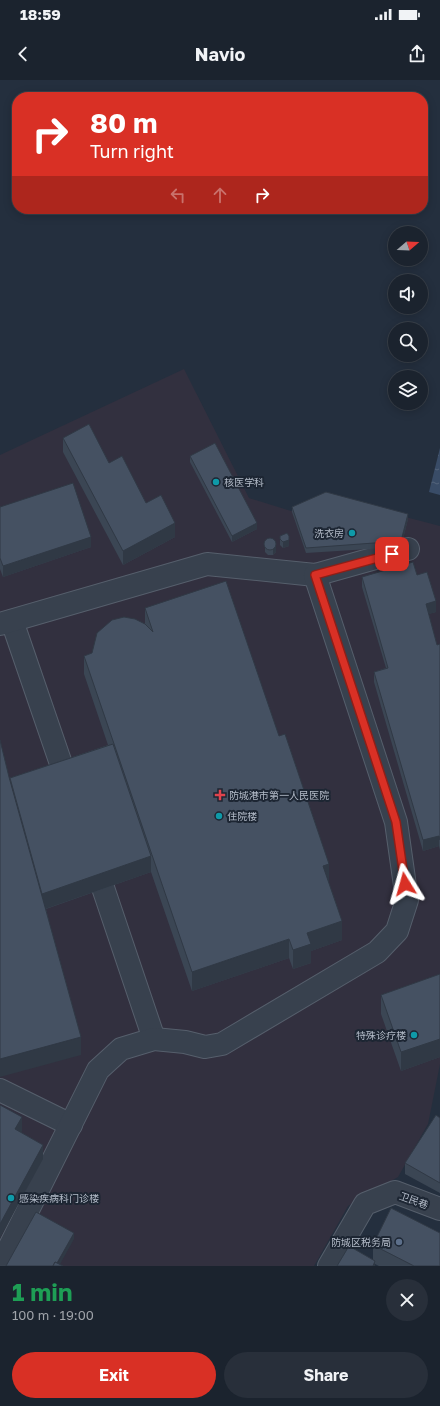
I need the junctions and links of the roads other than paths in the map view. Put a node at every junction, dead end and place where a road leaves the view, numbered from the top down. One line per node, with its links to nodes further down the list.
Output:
1 (408, 549): 2 (street)
2 (315, 575): 3 (street); 6 (street)
3 (6, 623): 4 (street)
4 (75, 806)
5 (88, 844): 6 (street)
6 (154, 1039): 8 (street)
7 (0, 1090): 8 (street)
8 (71, 1126): 10 (street)
9 (440, 1209): 11 (street, 卫民巷)
10 (0, 1266)
11 (329, 1266)

